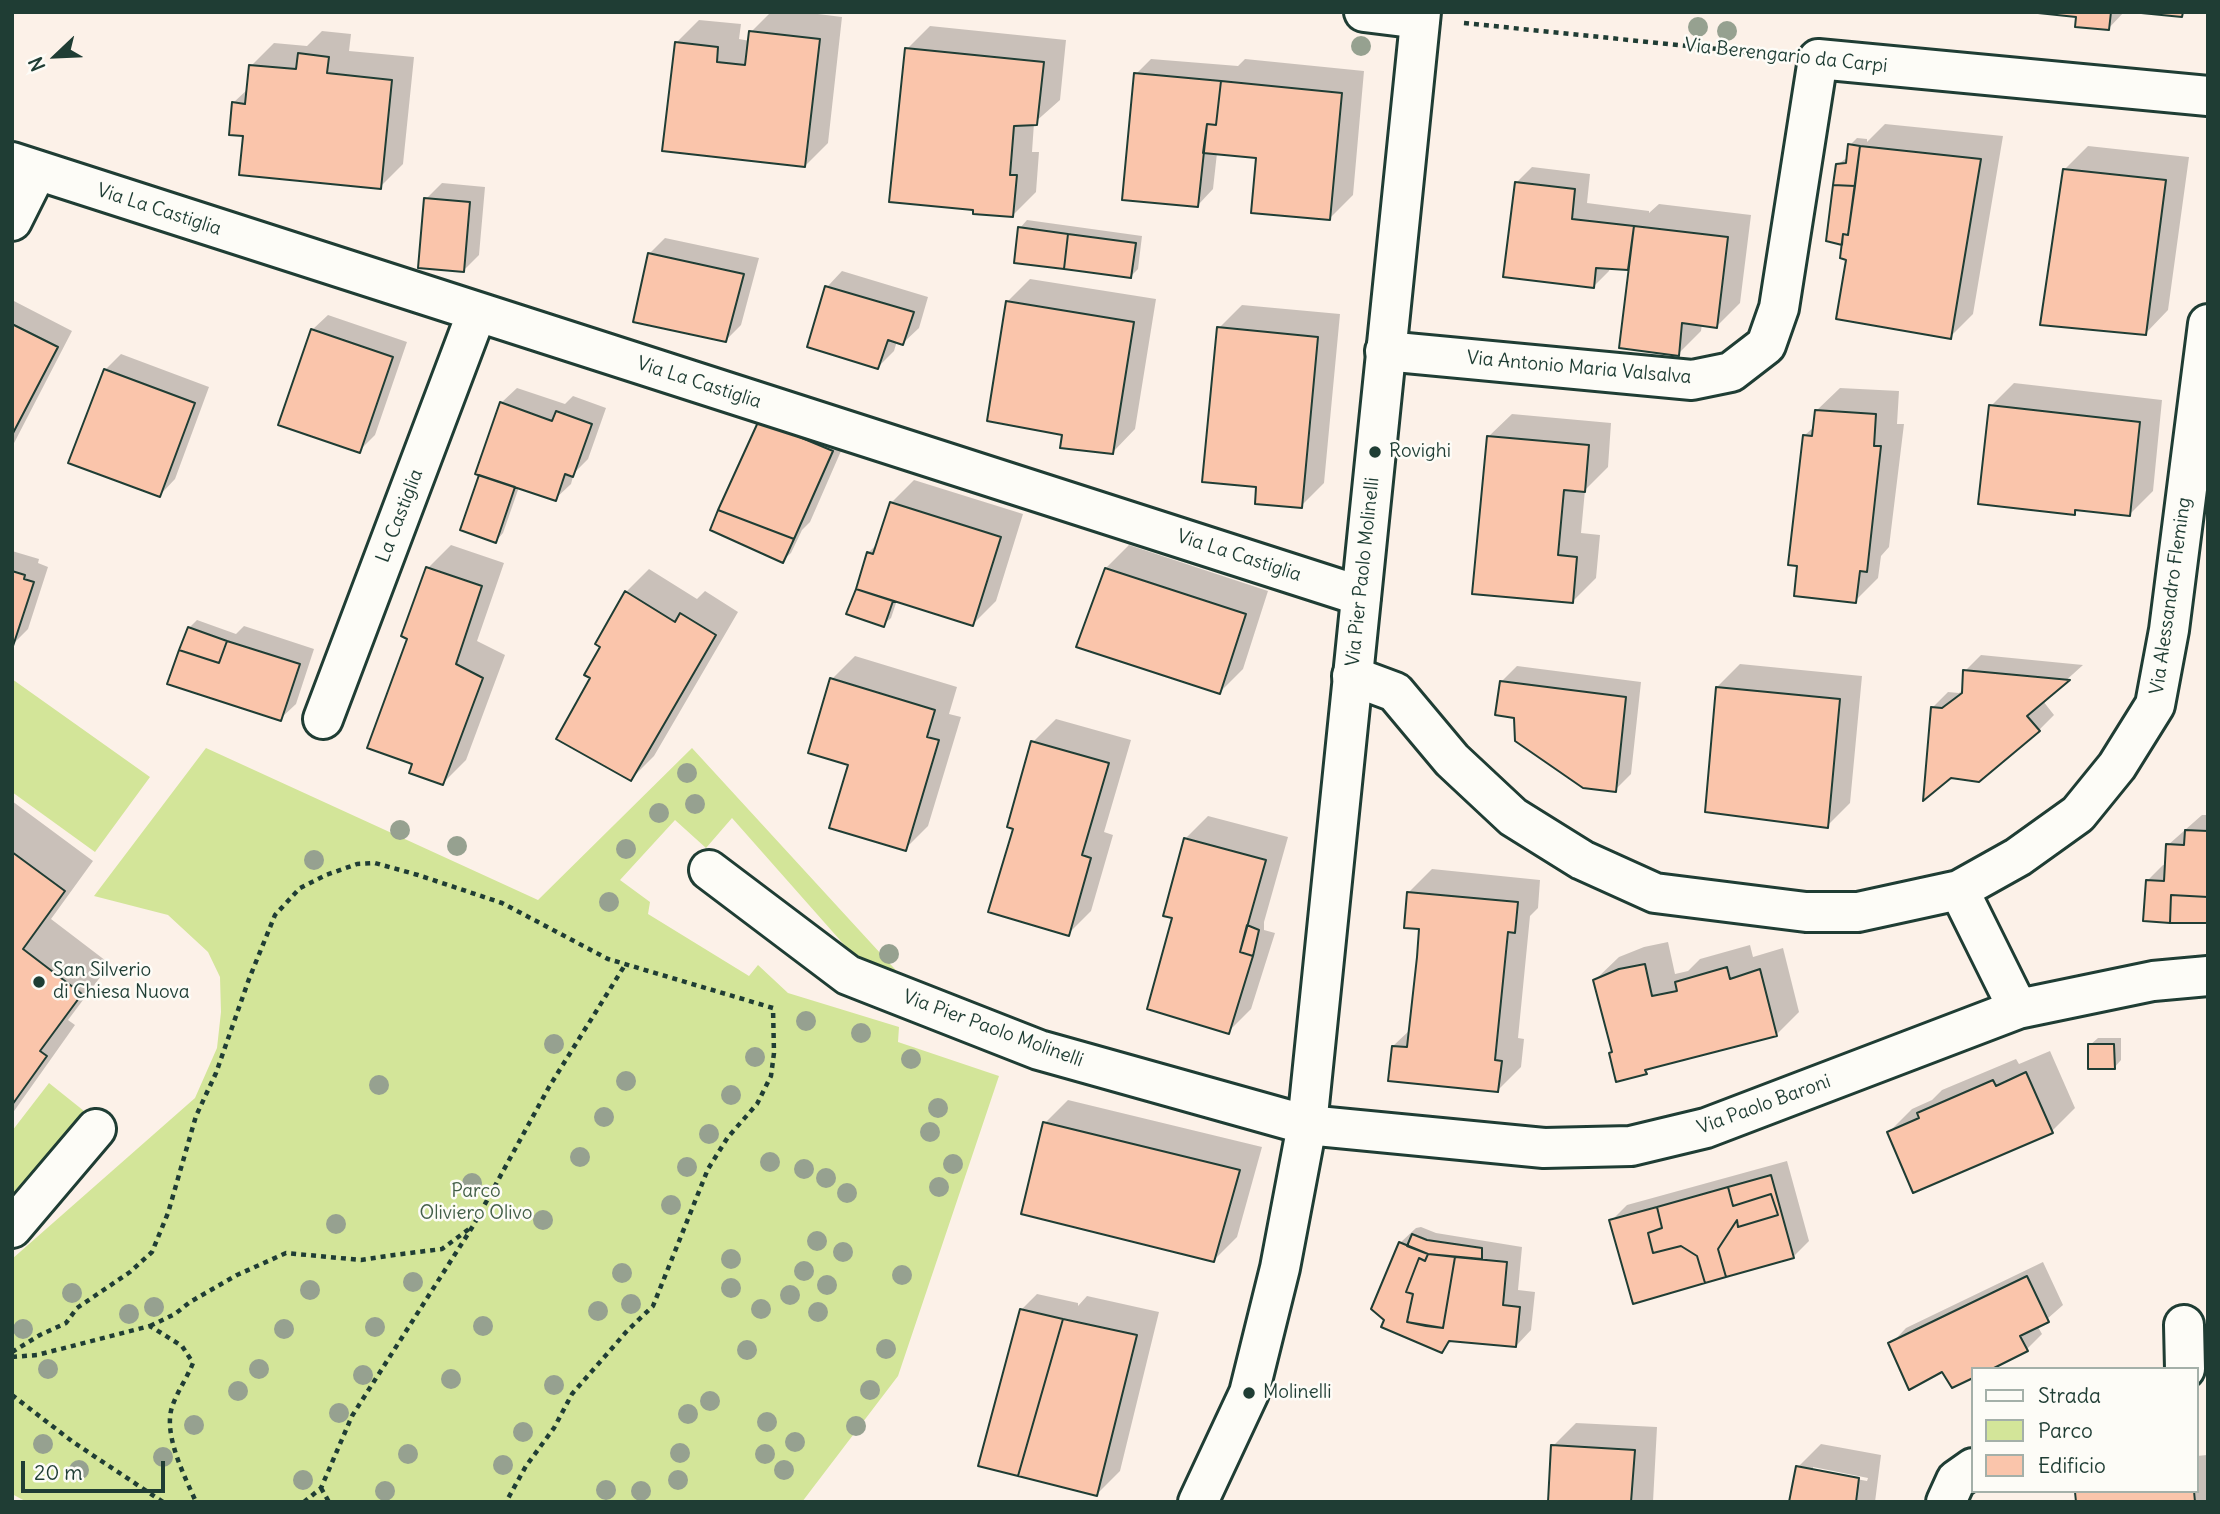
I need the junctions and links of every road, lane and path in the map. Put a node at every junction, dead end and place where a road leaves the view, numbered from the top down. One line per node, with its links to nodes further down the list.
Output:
1 (1364, 12): 2 (street)
2 (1421, 16): 3 (path, Via Berengario da Carpi); 9 (street, Via Pier Paolo Molinelli)
3 (1818, 59): 4 (street, Via Berengario da Carpi); 9 (street, Via Antonio Maria Valsalva)
4 (2208, 96)
5 (24, 166): 6 (street, Via La Castiglia); 7 (street, Via La Castiglia)
6 (12, 221)
7 (477, 312): 10 (street, Via La Castiglia); 12 (street, La Castiglia)
8 (2208, 324): 14 (street, Via Alessandro Fleming)
9 (1385, 351): 10 (street, Via Pier Paolo Molinelli)
10 (1361, 596): 11 (street, Via Pier Paolo Molinelli)
11 (1352, 676): 14 (street, Via Alessandro Fleming); 18 (street, Via Pier Paolo Molinelli)
12 (323, 719)
13 (709, 870): 18 (street, Via Pier Paolo Molinelli)
14 (1959, 890): 17 (street)
15 (625, 965): 20 (path); 24 (path); 33 (path)
16 (2208, 976): 17 (street, Via Paolo Baroni)
17 (2018, 1009): 18 (street, Via Paolo Baroni)
18 (1307, 1125): 34 (street, Via Pier Paolo Molinelli)
19 (96, 1129): 21 (street)
20 (473, 1226): 23 (path); 28 (path)
21 (12, 1228)
22 (2184, 1325): 25 (street)
23 (150, 1326): 24 (path); 30 (path)
24 (12, 1355)
25 (2185, 1367)
26 (12, 1395): 29 (path)
27 (1972, 1469): 35 (street)
28 (321, 1488): 31 (path); 32 (path)
29 (163, 1502)
30 (196, 1502)
31 (303, 1502)
32 (329, 1502)
33 (506, 1502)
34 (1198, 1502)
35 (1946, 1502)

